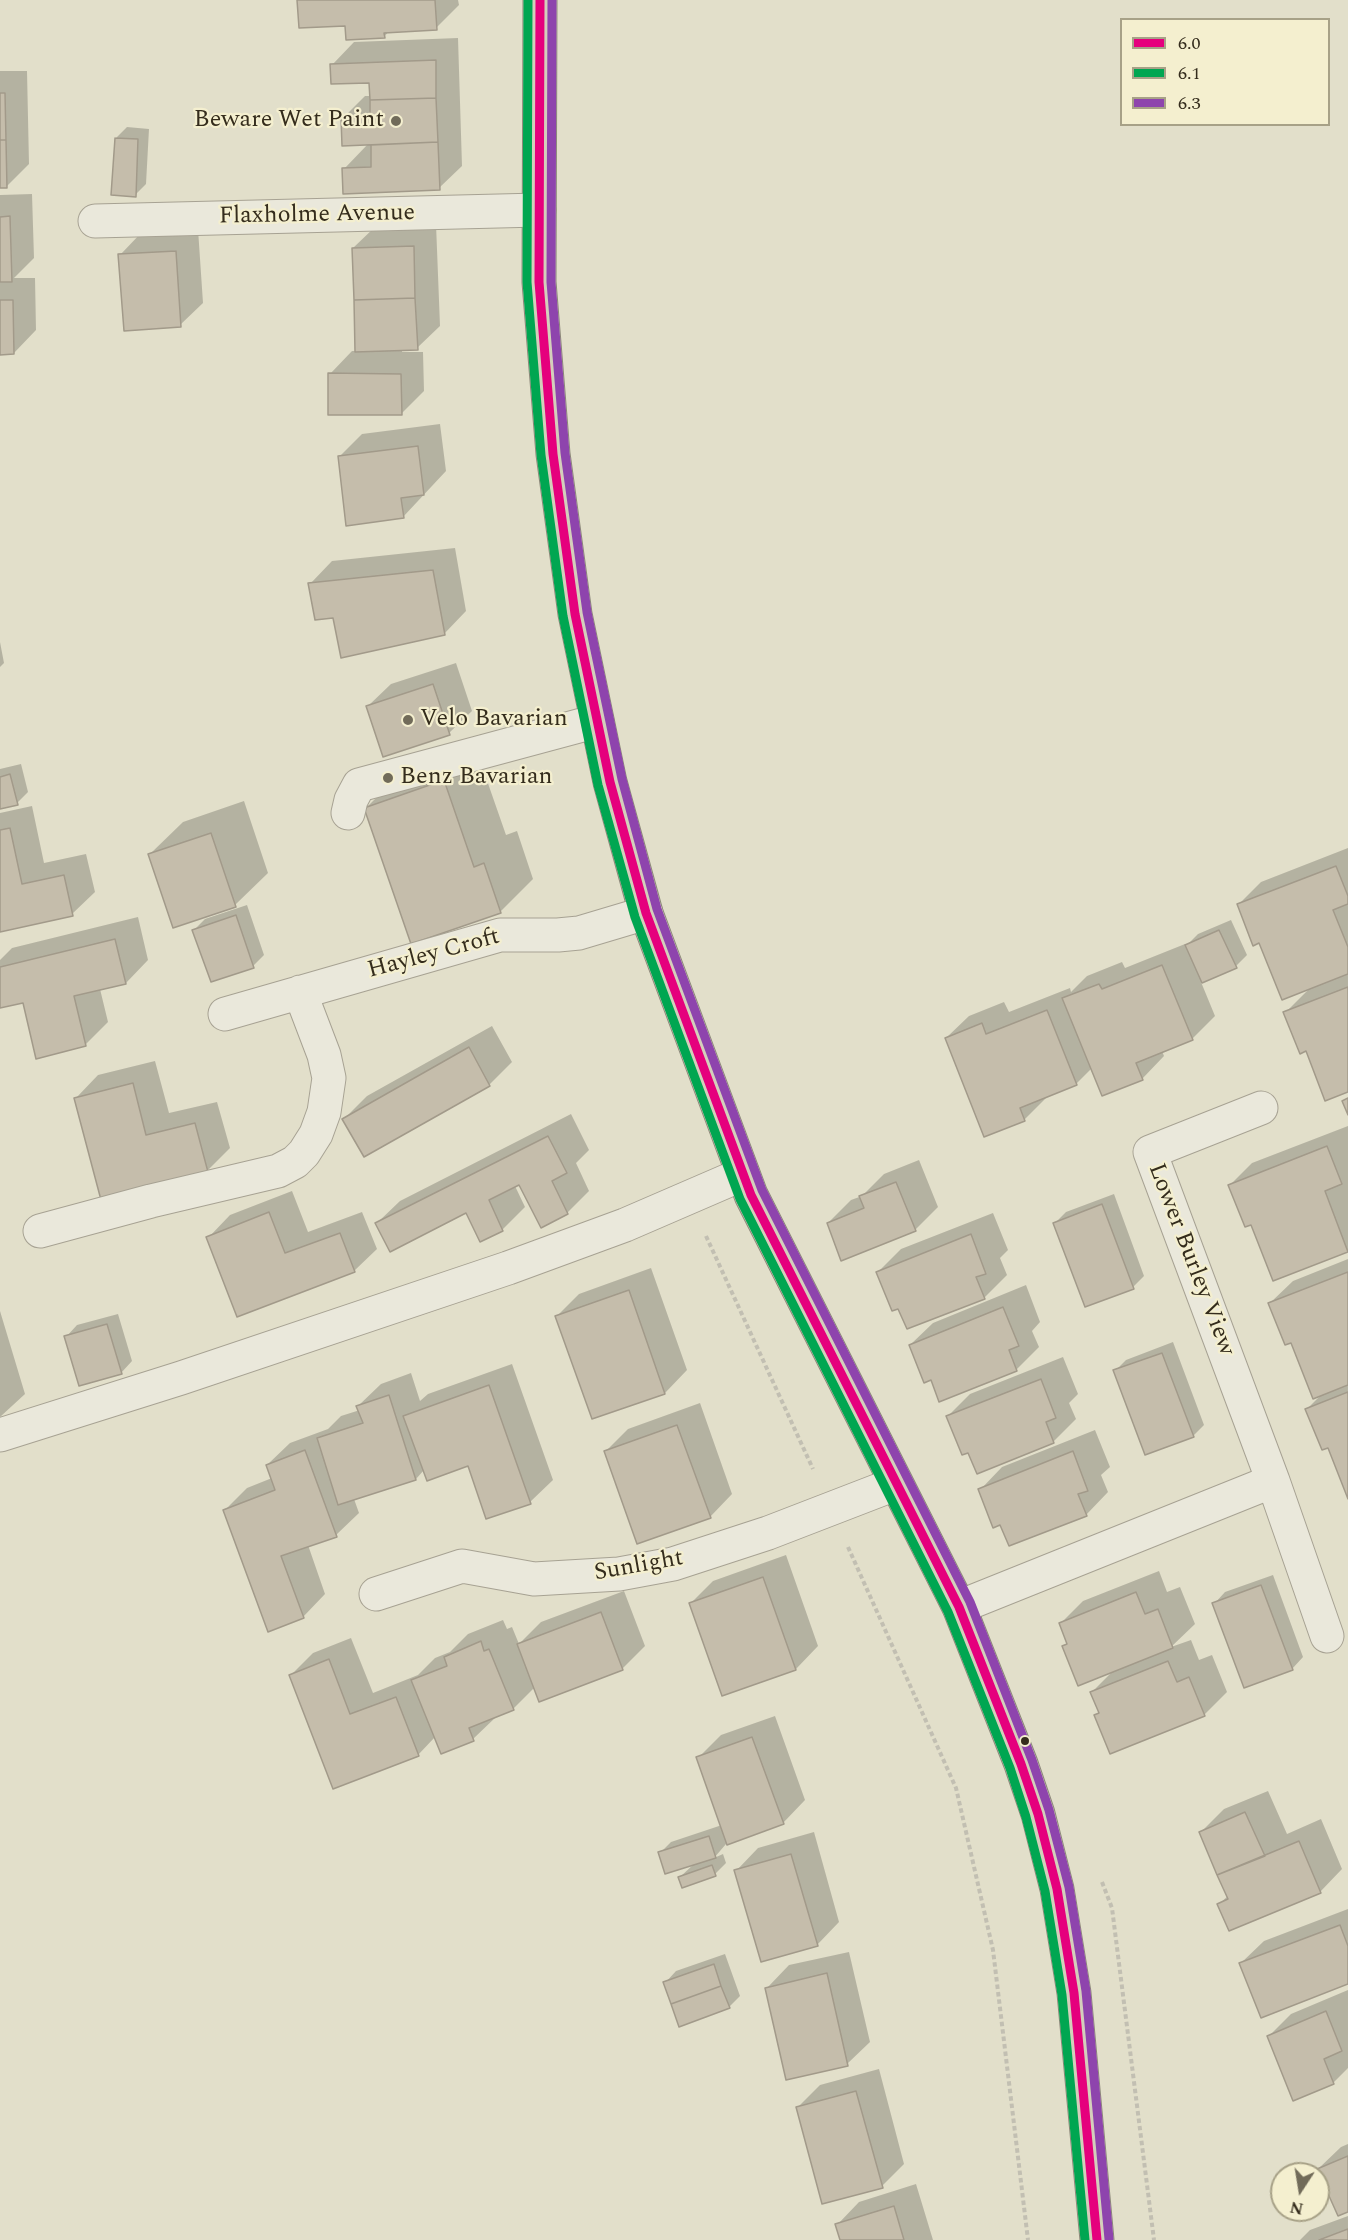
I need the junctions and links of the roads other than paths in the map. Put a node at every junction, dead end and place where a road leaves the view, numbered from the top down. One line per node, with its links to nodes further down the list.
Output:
1 (540, 0): 2 (highway)
2 (539, 210): 3 (street, Flaxholme Avenue); 4 (highway)
3 (95, 220)
4 (597, 721): 5 (street); 6 (highway)
5 (348, 813)
6 (646, 913): 7 (street, Hayley Croft); 10 (highway)
7 (300, 992): 8 (street, Hayley Croft); 11 (street)
8 (225, 1014)
9 (1261, 1107): 13 (street, Lower Burley View)
10 (743, 1174): 12 (street); 14 (highway)
11 (40, 1231)
12 (0, 1435)
13 (1273, 1481): 16 (street); 17 (street, Lower Burley View)
14 (895, 1484): 15 (street, Sunlight); 16 (highway)
15 (376, 1594)
16 (959, 1607): 18 (highway)
17 (1327, 1636)
18 (1097, 2240)

